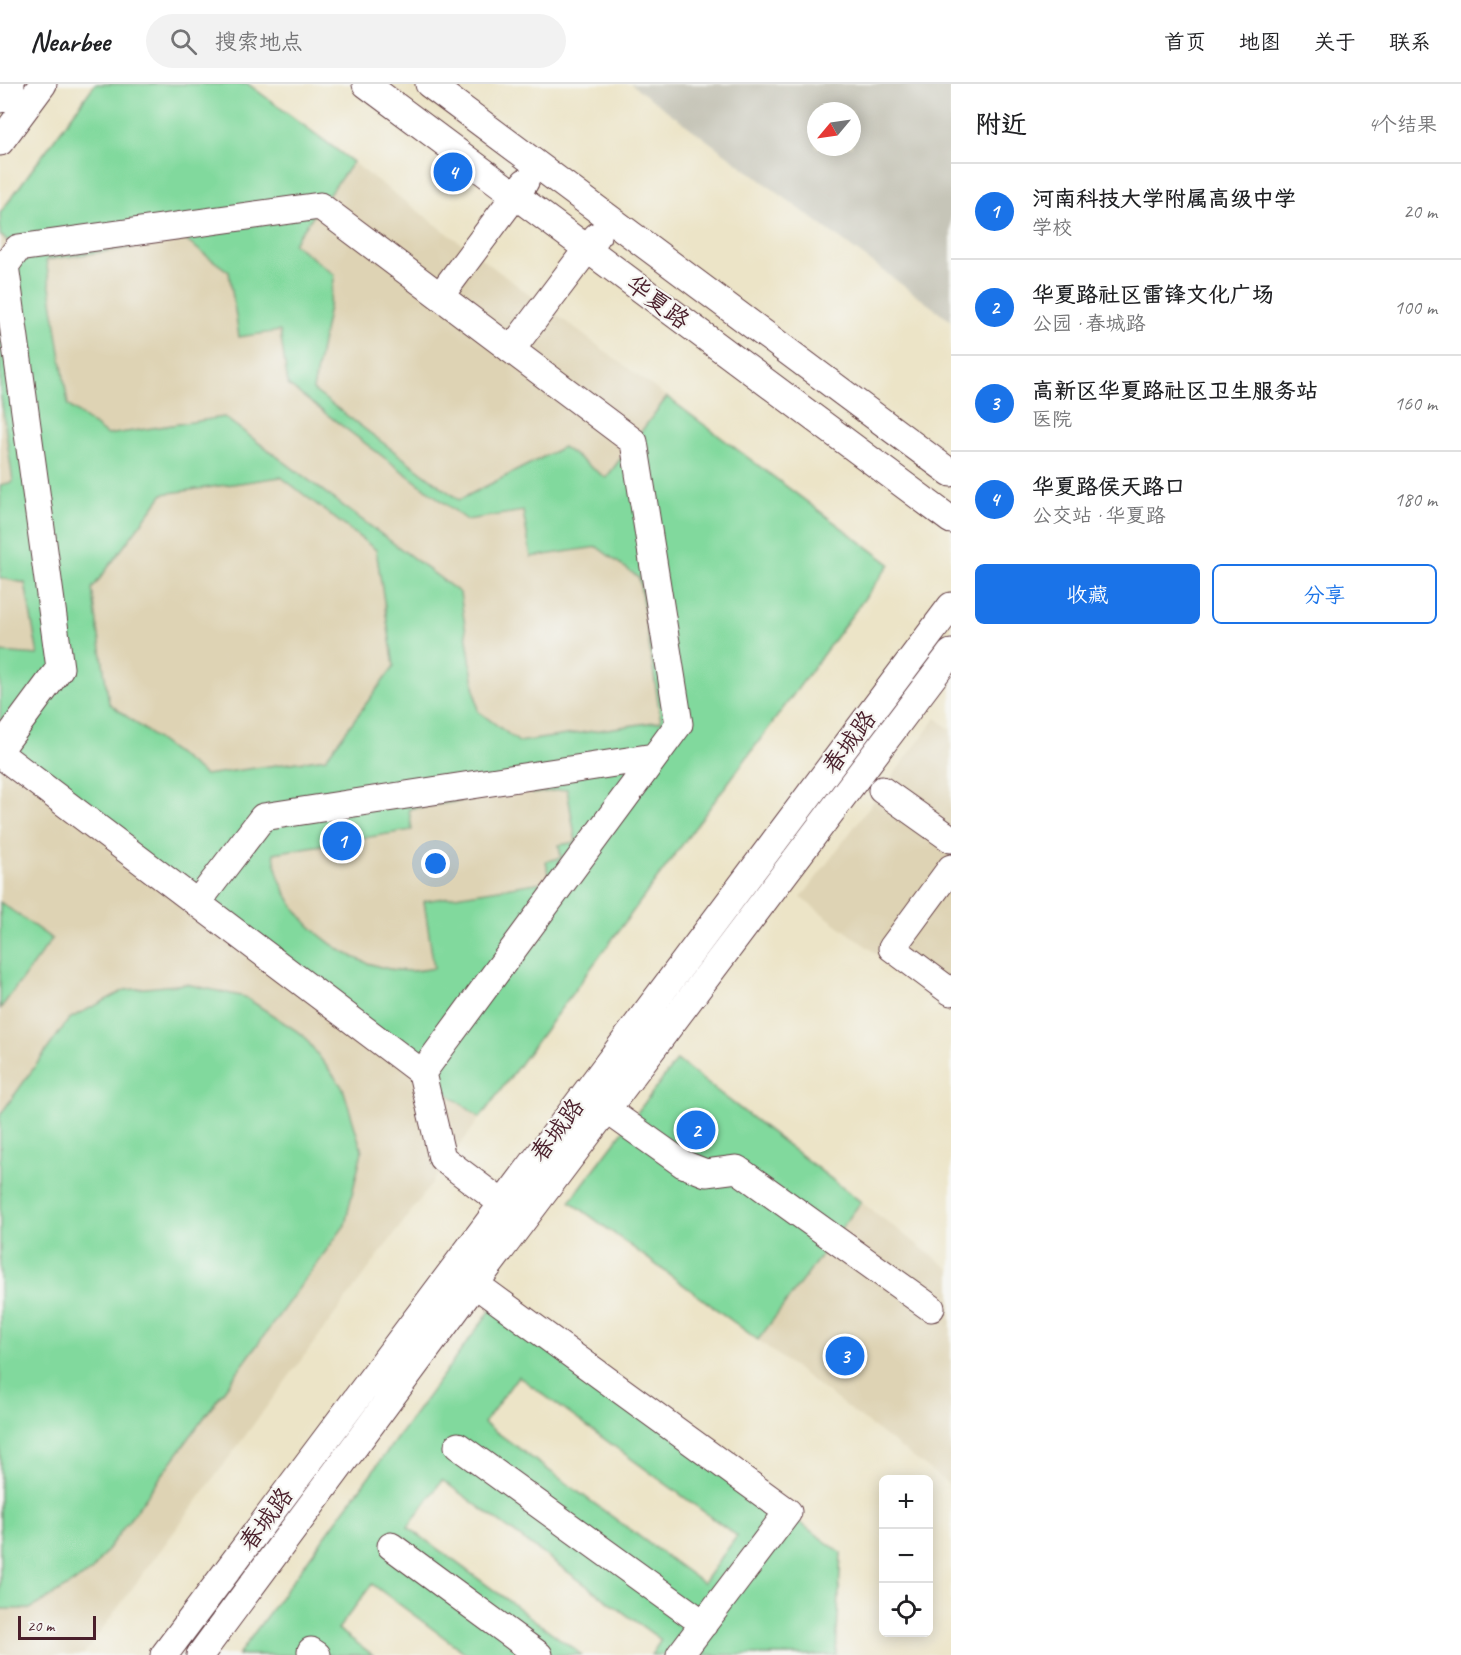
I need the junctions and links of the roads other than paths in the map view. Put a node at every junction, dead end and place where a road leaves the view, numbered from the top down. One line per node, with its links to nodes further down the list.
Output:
1 (11, 84): 5 (street)
2 (43, 84): 6 (street)
3 (366, 84): 8 (street, 华夏路)
4 (429, 84): 7 (street, 华夏路)
5 (0, 99)
6 (0, 142)
7 (538, 165): 8 (street); 9 (street, 华夏路)
8 (515, 195): 10 (street, 华夏路); 12 (street)
9 (611, 218): 10 (street); 14 (street, 华夏路)
10 (587, 249): 13 (street); 15 (street, 华夏路)
11 (3, 269): 12 (street); 18 (street)
12 (440, 296): 13 (street)
13 (511, 350): 20 (street)
14 (951, 473)
15 (951, 520)
16 (951, 606): 27 (street, 春城路)
17 (951, 653): 28 (street, 春城路)
18 (0, 749)
19 (0, 754): 24 (street)
20 (654, 757): 24 (street); 26 (street)
21 (882, 789): 22 (street)
22 (951, 839)
23 (951, 868): 25 (street)
24 (197, 903): 26 (street)
25 (951, 992)
26 (422, 1073): 29 (street)
27 (585, 1093): 28 (street); 29 (street, 春城路)
28 (607, 1111): 30 (street, 春城路); 32 (street)
29 (503, 1203): 30 (street); 36 (street, 春城路)
30 (524, 1220): 31 (street, 春城路)
31 (476, 1284): 35 (street); 37 (street, 春城路)
32 (931, 1308)
33 (458, 1446): 35 (street)
34 (391, 1546): 38 (street)
35 (704, 1624): 39 (street)
36 (164, 1655)
37 (200, 1655)
38 (539, 1655)
39 (680, 1655)

